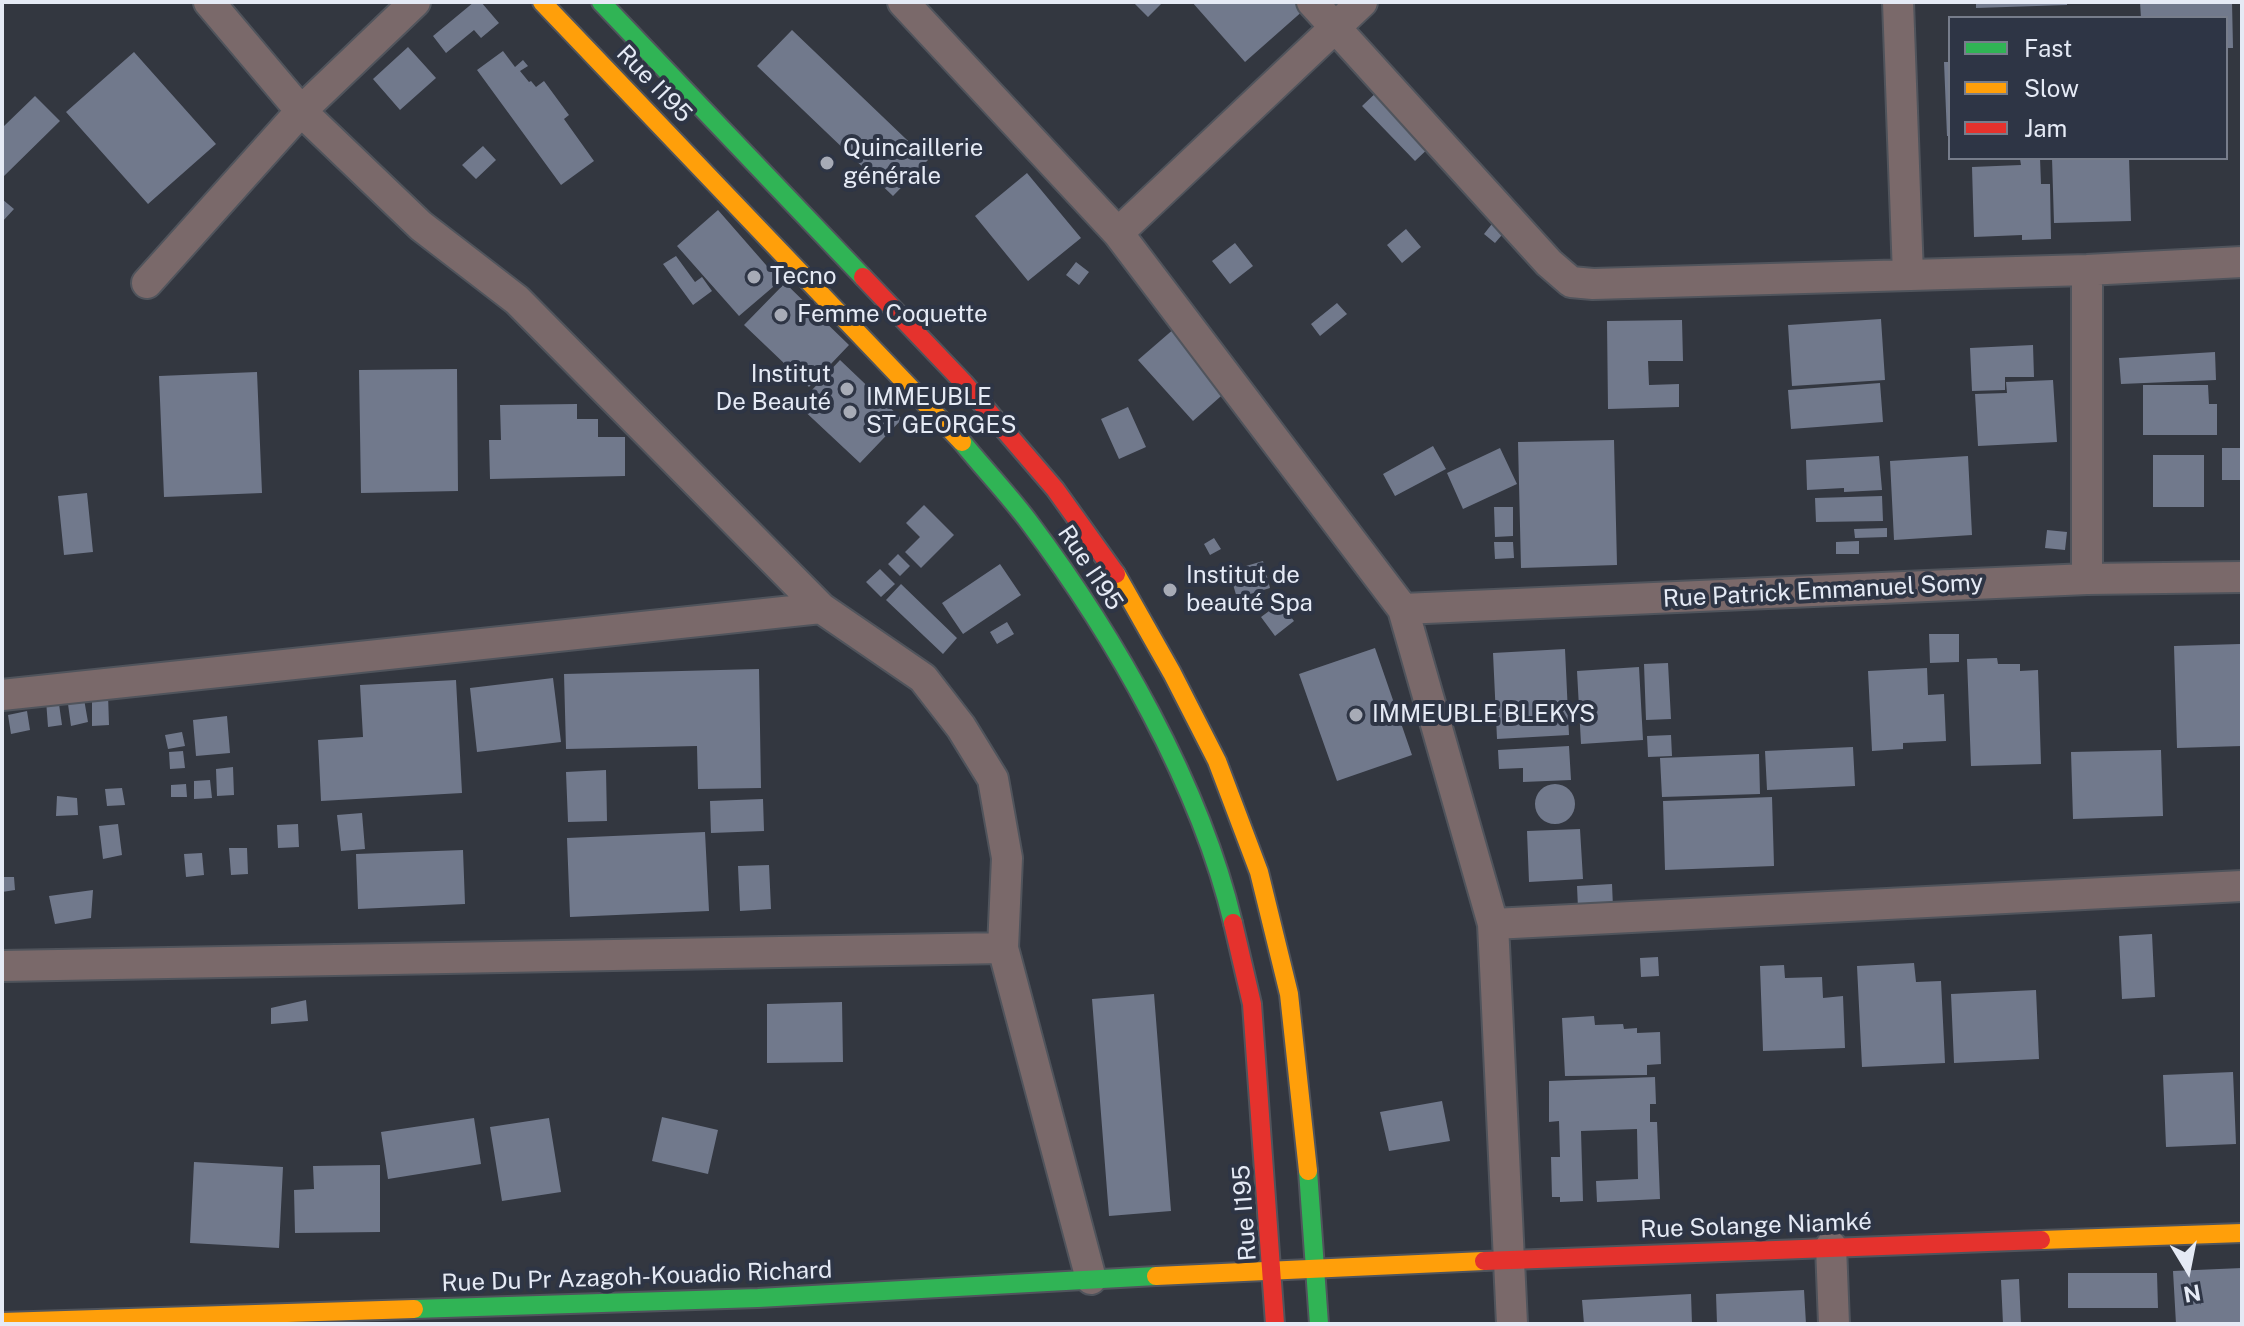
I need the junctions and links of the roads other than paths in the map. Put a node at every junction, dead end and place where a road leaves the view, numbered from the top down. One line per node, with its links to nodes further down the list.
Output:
1 (209, 2): 10 (street)
2 (415, 2): 10 (street)
3 (542, 2): 29 (main road, Rue I195)
4 (601, 2): 28 (main road, Rue I195)
5 (903, 2): 11 (street)
6 (1312, 2): 9 (street)
7 (1362, 2): 9 (street)
8 (1898, 2): 14 (street)
9 (1336, 28): 11 (street); 14 (street)
10 (301, 111): 15 (street); 18 (street)
11 (1118, 233): 19 (street)
12 (2242, 262): 13 (street)
13 (2087, 270): 14 (street); 17 (street)
14 (1908, 275)
15 (147, 283)
16 (2242, 577): 17 (street, Rue Patrick Emmanuel Somy)
17 (2087, 579): 19 (street, Rue Patrick Emmanuel Somy)
18 (821, 608): 20 (street); 23 (street)
19 (1403, 609): 22 (street)
20 (2, 695)
21 (2242, 886): 22 (street)
22 (1493, 924): 27 (street)
23 (1003, 948): 24 (street); 30 (street)
24 (2, 966)
25 (2242, 1233): 26 (main road, Rue Solange Niamké)
26 (1831, 1246): 27 (main road, Rue Solange Niamké); 36 (street)
27 (1510, 1260): 28 (main road, Rue Solange Niamké); 35 (street)
28 (1317, 1267): 29 (main road, Rue Solange Niamké); 34 (main road, Rue I195)
29 (1273, 1270): 30 (main road, Rue Du Pr Azagoh-Kouadio Richard); 33 (main road, Rue I195)
30 (1091, 1279): 31 (main road, Rue Du Pr Azagoh-Kouadio Richard)
31 (758, 1311): 32 (main road, Rue Du Pr Azagoh-Kouadio Richard)
32 (2, 1322)
33 (1275, 1324)
34 (1319, 1324)
35 (1512, 1324)
36 (1834, 1324)

